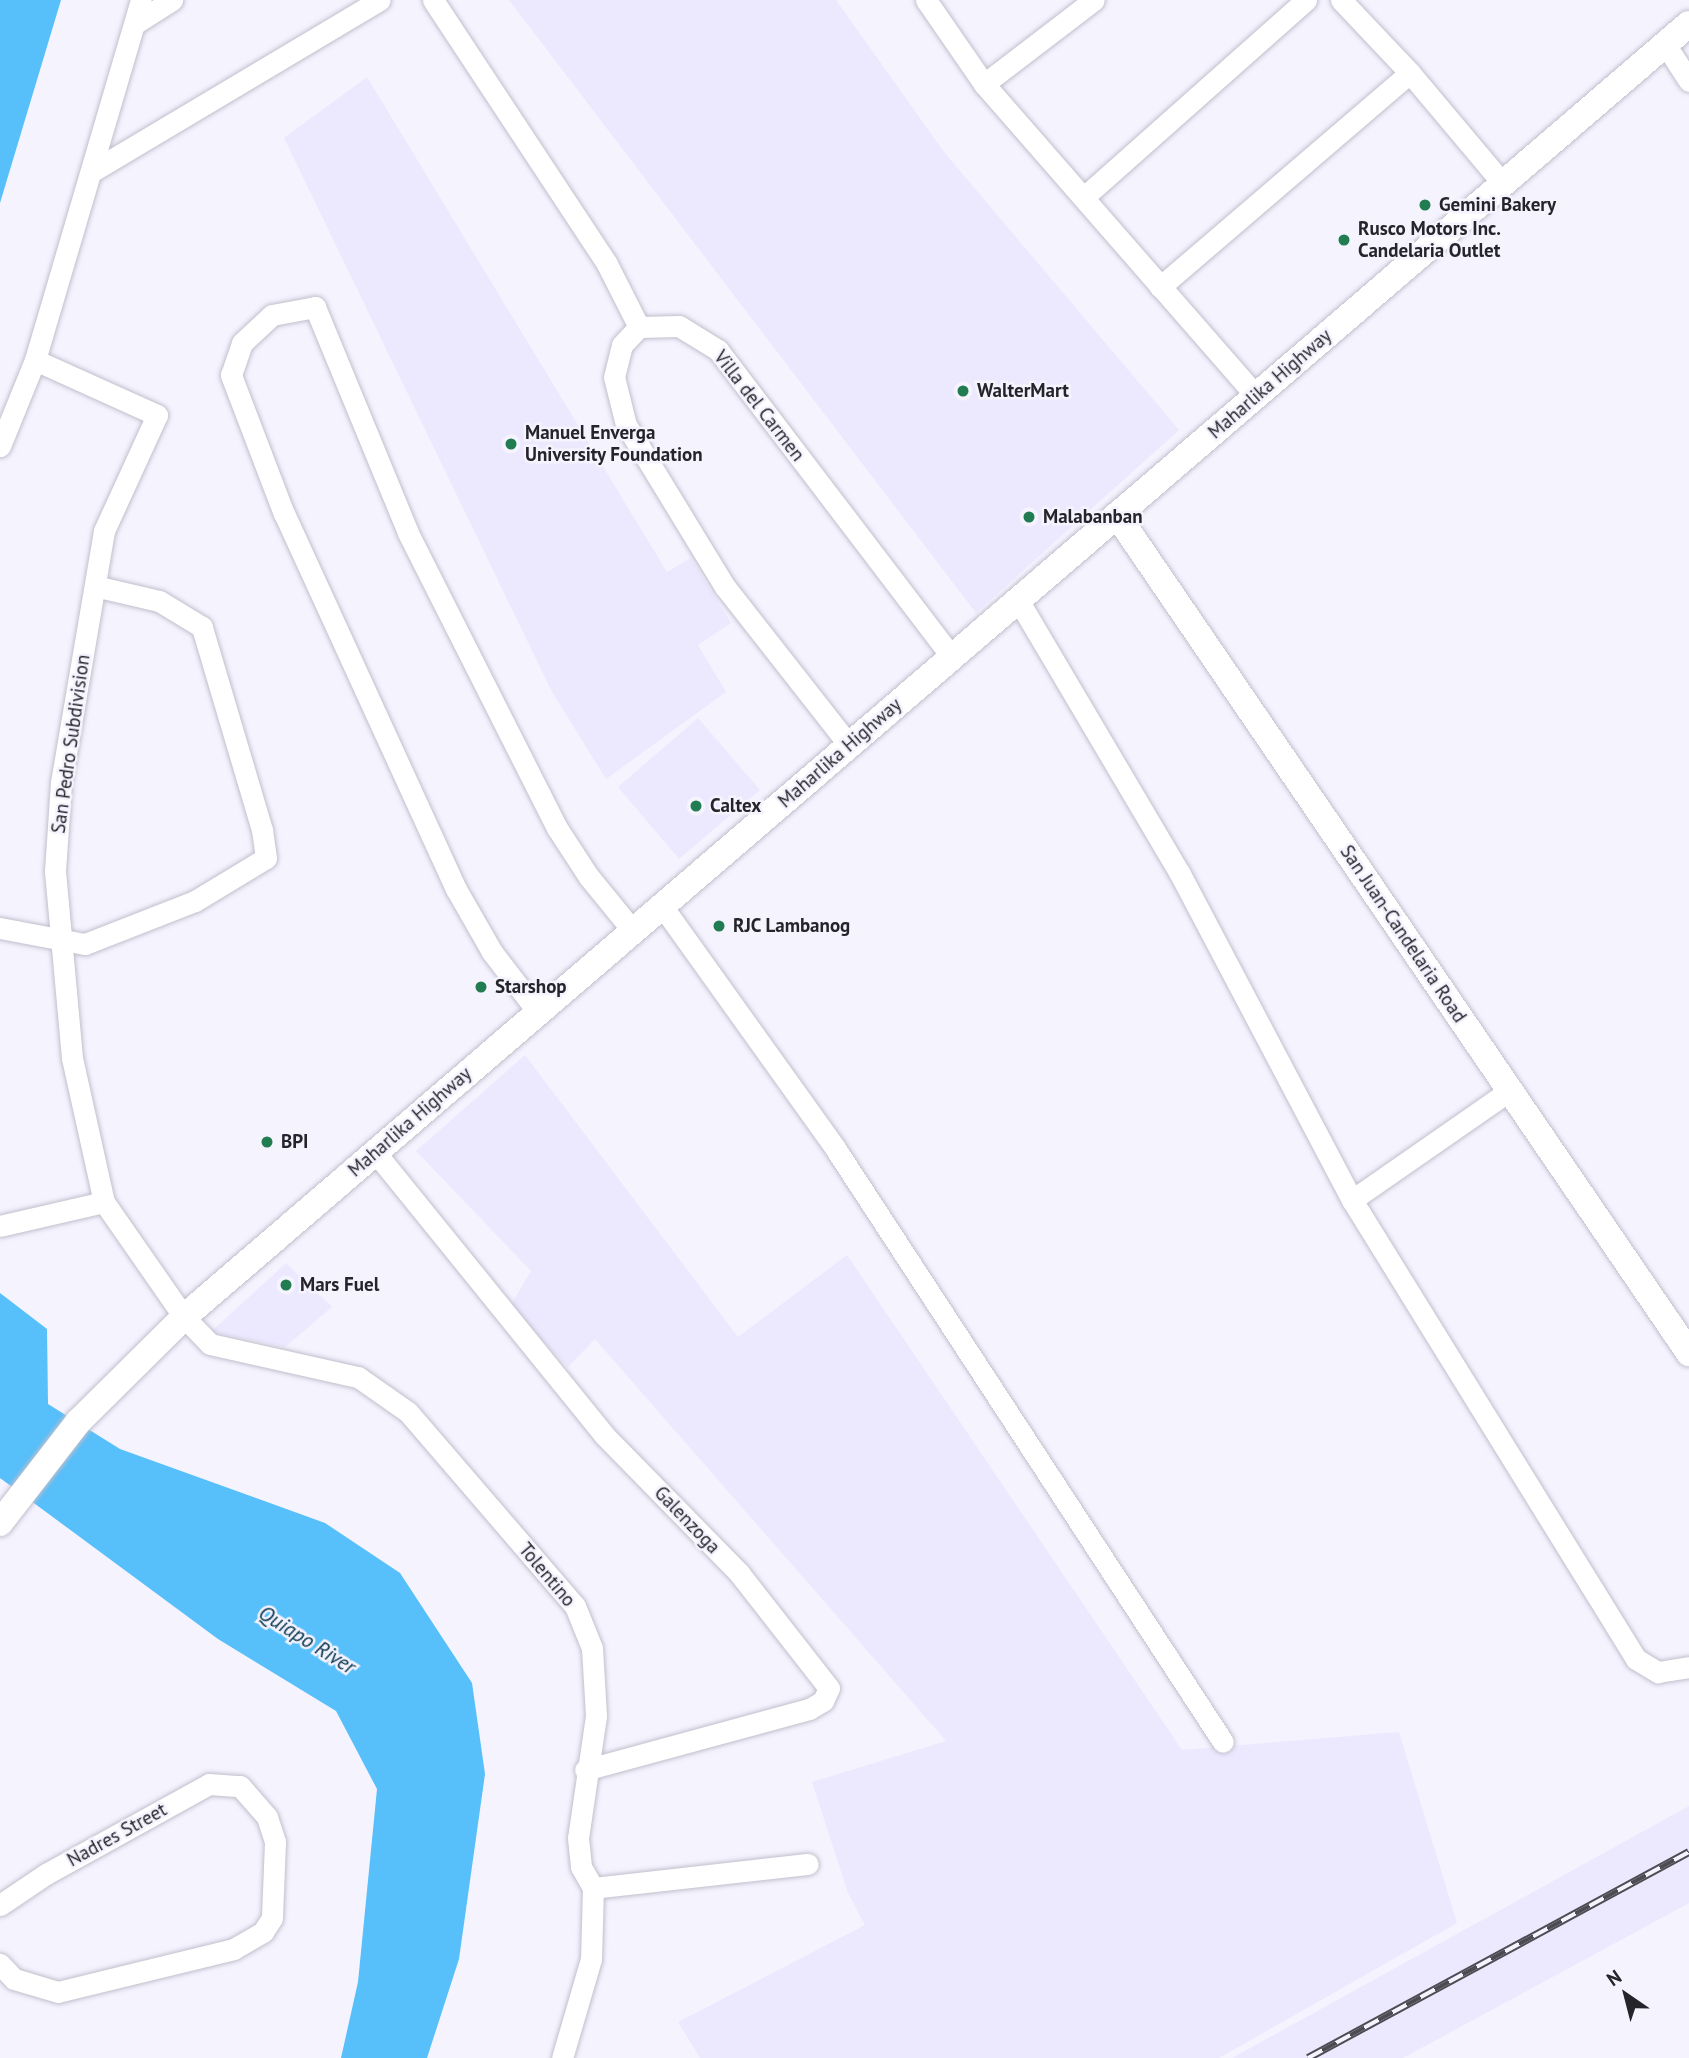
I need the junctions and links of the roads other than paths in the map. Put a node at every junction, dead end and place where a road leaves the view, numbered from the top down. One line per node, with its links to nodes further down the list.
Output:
1 (141, 0): 9 (street)
2 (172, 0): 9 (street)
3 (380, 0): 15 (street)
4 (433, 0): 19 (street)
5 (926, 0): 14 (street)
6 (1094, 0): 14 (street)
7 (1306, 0): 17 (street)
8 (1340, 0): 12 (street)
9 (136, 23): 15 (street)
10 (1689, 24): 11 (main road, Maharlika Highway)
11 (1665, 44): 13 (street); 16 (main road, Maharlika Highway)
12 (1409, 73): 16 (street); 18 (street)
13 (1689, 80)
14 (984, 84): 17 (street)
15 (91, 172): 20 (street)
16 (1503, 184): 21 (main road, Maharlika Highway)
17 (1084, 197): 18 (street)
18 (1160, 288): 21 (street)
19 (639, 327): 26 (street, Villa del Carmen); 27 (street)
20 (35, 360): 22 (street); 24 (street, San Pedro Subdivision)
21 (1256, 396): 23 (main road, Maharlika Highway)
22 (0, 446)
23 (1116, 515): 25 (main road, Maharlika Highway); 33 (main road, San Juan-Candelaria Road)
24 (95, 586): 31 (street, San Pedro Subdivision); 31 (street)
25 (1018, 600): 26 (main road, Maharlika Highway); 35 (street)
26 (952, 657): 27 (main road, Maharlika Highway)
27 (849, 745): 28 (main road, Maharlika Highway)
28 (662, 906): 30 (main road, Maharlika Highway); 42 (street)
29 (0, 928): 31 (street)
30 (633, 931): 32 (main road, Maharlika Highway); 32 (street)
31 (59, 936): 36 (street, San Pedro Subdivision)
32 (538, 1013): 34 (main road, Maharlika Highway)
33 (1510, 1090): 35 (street); 39 (main road, San Juan-Candelaria Road)
34 (375, 1152): 38 (main road, Maharlika Highway); 43 (street, Galenzoga)
35 (1352, 1200): 41 (street)
36 (104, 1202): 37 (street); 38 (street, San Pedro Subdivision)
37 (0, 1226)
38 (184, 1317): 40 (main road, Maharlika Highway); 43 (street, Tolentino)
39 (1689, 1353)
40 (8, 1514)
41 (1689, 1667)
42 (1223, 1742)
43 (585, 1770): 45 (street, Tolentino)
44 (808, 1864): 45 (street)
45 (593, 1888): 48 (street, Tolentino)
46 (0, 1905): 47 (street, Nadres Street)
47 (0, 1964)
48 (562, 2058)

